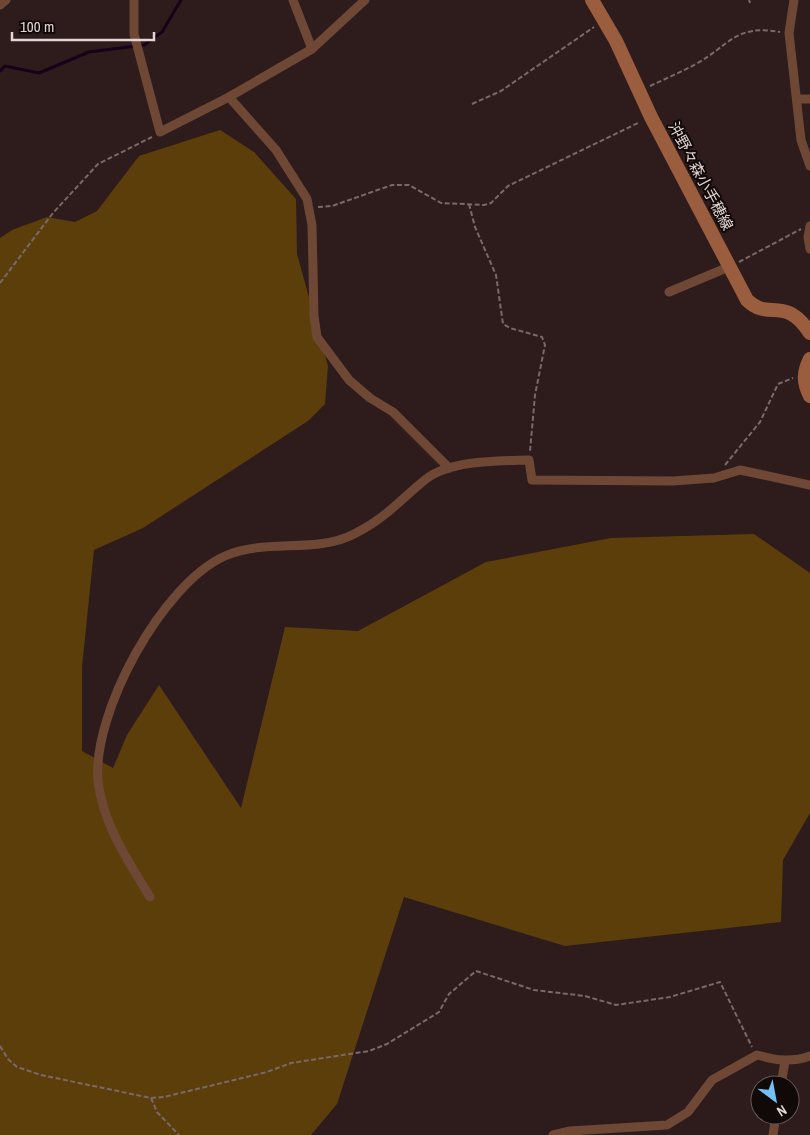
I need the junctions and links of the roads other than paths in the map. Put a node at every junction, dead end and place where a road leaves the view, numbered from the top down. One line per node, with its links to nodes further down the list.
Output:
1 (6, 0): 7 (street)
2 (134, 0): 9 (street)
3 (293, 0): 8 (street)
4 (365, 0): 8 (street)
5 (592, 0): 15 (main road, 沖野々森小手穂線)
6 (794, 0): 10 (street)
7 (0, 6)
8 (312, 49): 9 (street)
9 (229, 97): 20 (street)
10 (798, 99): 11 (street); 12 (street)
11 (810, 99)
12 (810, 166)
13 (806, 228): 14 (street)
14 (810, 249)
15 (731, 266): 16 (street); 17 (main road, 沖野々森小手穂線)
16 (669, 292)
17 (810, 333)
18 (810, 359): 19 (main road)
19 (810, 396)
20 (448, 468): 21 (street); 22 (street)
21 (810, 485)
22 (150, 897)
23 (810, 1056): 24 (street)
24 (785, 1061): 25 (street); 26 (street)
25 (783, 1075)
26 (553, 1135)

